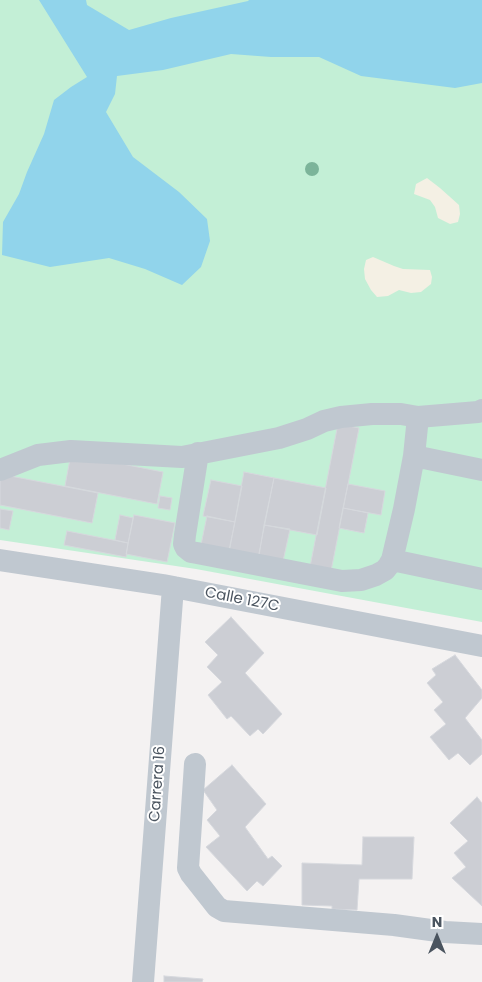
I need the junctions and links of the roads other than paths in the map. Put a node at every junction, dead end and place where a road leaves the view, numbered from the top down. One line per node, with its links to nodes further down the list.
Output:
1 (482, 410): 2 (street)
2 (418, 417): 3 (street); 4 (street)
3 (198, 453): 5 (street); 8 (street)
4 (414, 456): 6 (street); 8 (street)
5 (0, 470)
6 (482, 470)
7 (0, 560): 10 (street, Calle 127C)
8 (392, 560): 9 (street)
9 (482, 579)
10 (173, 587): 11 (street, Calle 127C); 14 (street, Carrera 16)
11 (482, 646)
12 (195, 764): 13 (street)
13 (482, 934)
14 (143, 982)

